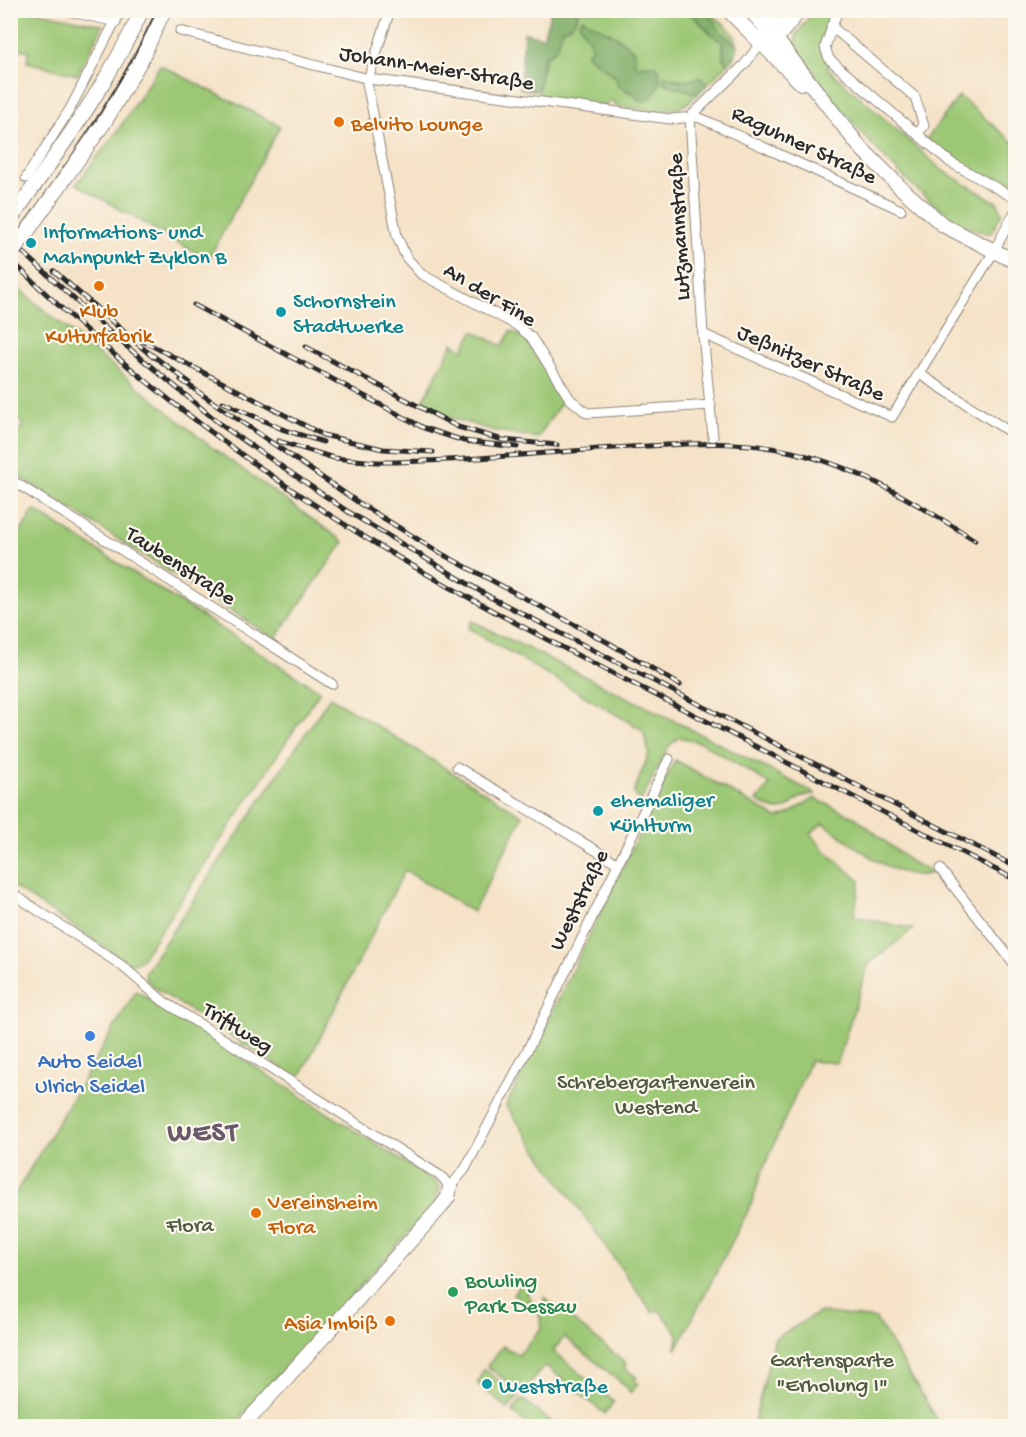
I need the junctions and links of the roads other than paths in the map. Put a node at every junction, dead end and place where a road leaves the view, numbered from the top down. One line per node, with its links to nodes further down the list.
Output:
1 (63, 10): 11 (street)
2 (121, 10): 11 (street)
3 (142, 10): 24 (main road)
4 (164, 10): 26 (main road, bridge)
5 (390, 10): 16 (street)
6 (728, 10): 15 (main road, Raguhner Straße)
7 (750, 10): 14 (main road, Raguhner Straße)
8 (781, 10): 14 (main road)
9 (800, 10): 14 (main road)
10 (838, 10): 12 (street)
11 (116, 22): 20 (street)
12 (831, 26): 19 (street); 19 (street)
13 (180, 31): 16 (street, Johann-Meier-Straße)
14 (771, 34): 15 (main road); 17 (main road, Raguhner Straße)
15 (761, 43): 17 (main road, Raguhner Straße); 18 (street)
16 (369, 79): 18 (street, Johann-Meier-Straße); 30 (street, An der Fine)
17 (824, 105): 25 (main road, Raguhner Straße)
18 (690, 117): 22 (street, Raguhner Straße); 28 (street, Lutzmannstraße)
19 (917, 134): 21 (street)
20 (26, 178)
21 (1016, 199)
22 (901, 210)
23 (1016, 210): 25 (street, Jeßnitzer Straße)
24 (10, 220)
25 (993, 251): 27 (main road, Raguhner Straße); 29 (street, Jeßnitzer Straße)
26 (10, 256)
27 (1016, 262)
28 (703, 334): 29 (street, Jeßnitzer Straße); 30 (street, Lutzmannstraße)
29 (918, 373): 31 (street)
30 (711, 405): 32 (street, Lutzmannstraße)
31 (1016, 436)
32 (714, 437)
33 (10, 479): 34 (street, Taubenstraße)
34 (332, 684)
35 (669, 759): 37 (street, Weststraße)
36 (457, 767): 37 (street)
37 (617, 863): 41 (street, Weststraße)
38 (940, 869): 40 (street)
39 (10, 892): 41 (street, Triftweg)
40 (1016, 966)
41 (450, 1187): 42 (main road, Weststraße)
42 (243, 1426)

